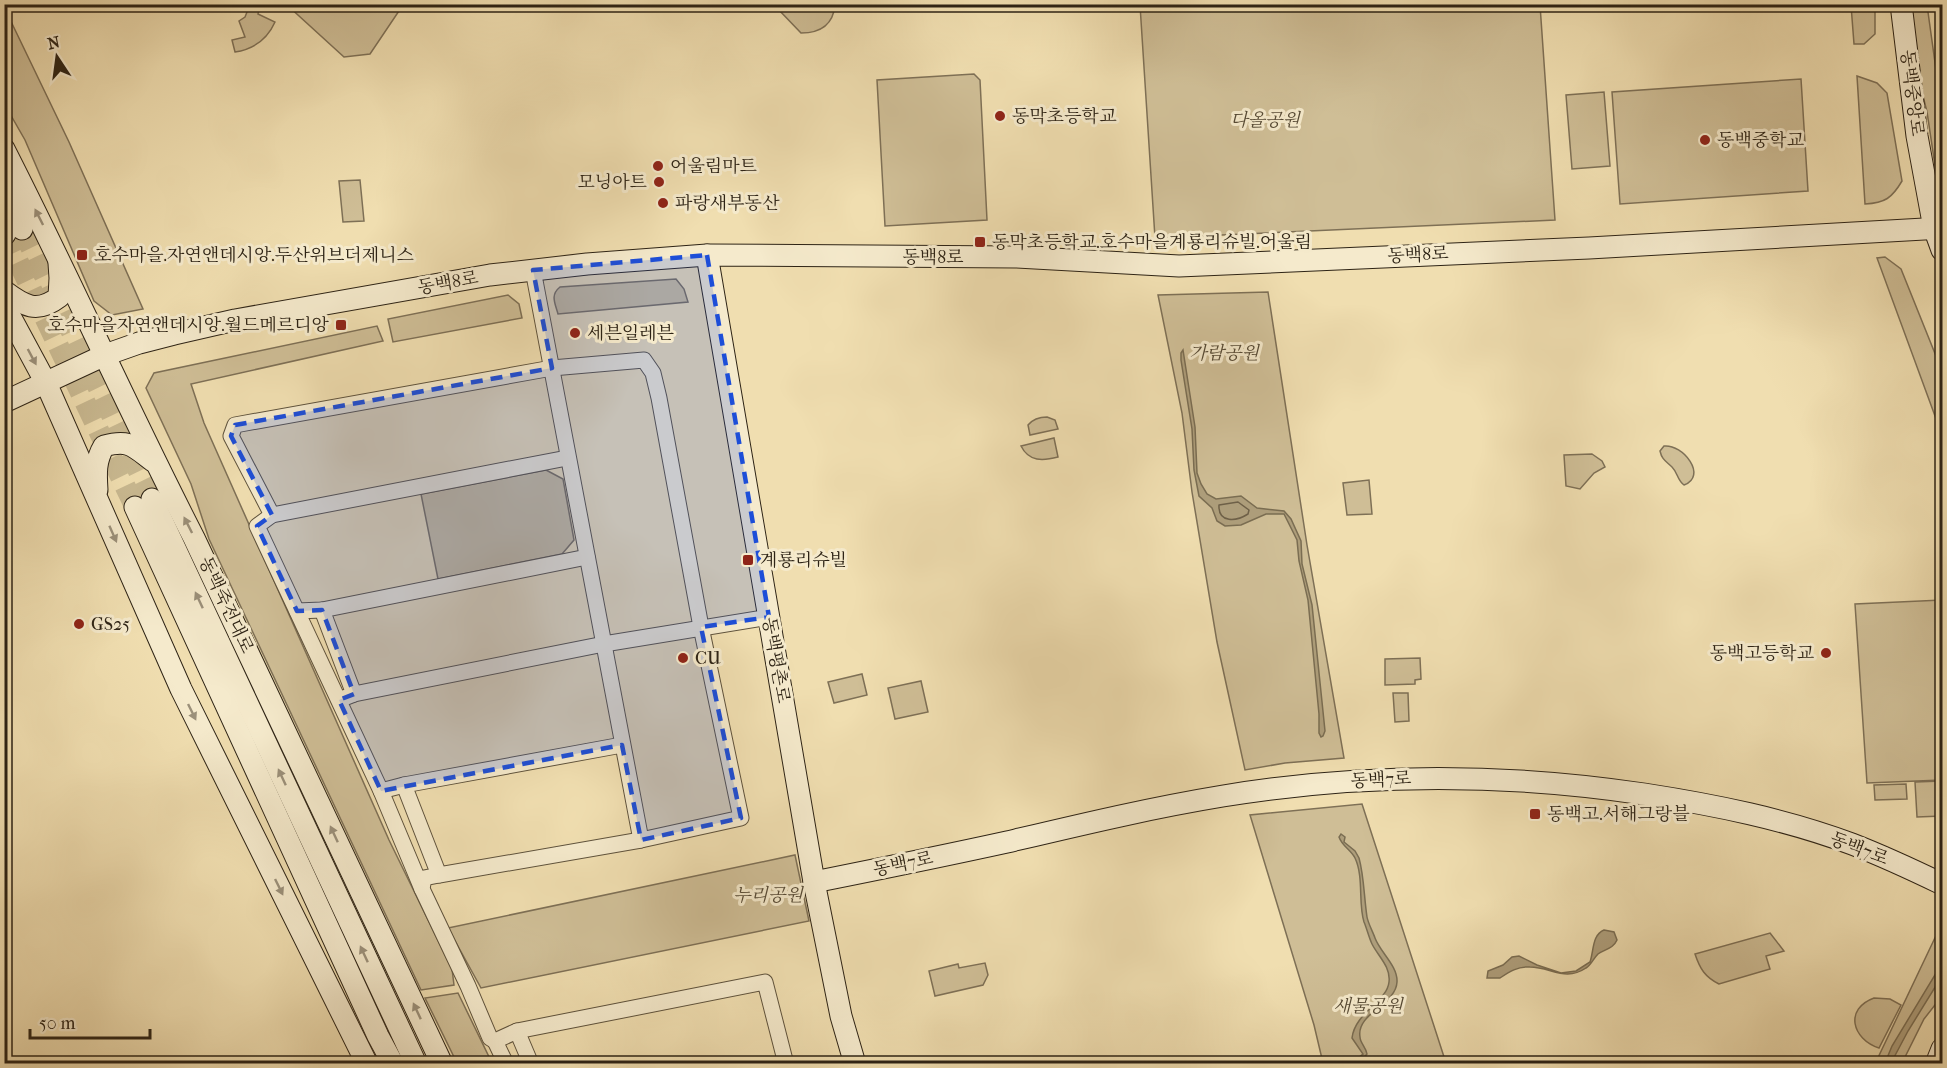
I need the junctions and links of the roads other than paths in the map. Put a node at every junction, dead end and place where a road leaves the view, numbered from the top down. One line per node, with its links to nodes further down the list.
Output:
1 (1901, 4): 4 (street, 동백중앙로)
2 (4, 149): 7 (street, 동백죽전대로, one-way to 2)
3 (4, 193): 5 (street)
4 (1938, 228): 6 (street, 동백중앙로); 8 (street, 동백8로)
5 (10, 233)
6 (1942, 250)
7 (57, 253): 10 (street); 12 (street, 동백죽전대로)
8 (707, 255): 9 (street, 동백8로); 23 (street, 동백평촌로)
9 (533, 270): 12 (street, 동백8로); 13 (street)
10 (4, 291)
11 (4, 305): 14 (street, one-way to 14)
12 (105, 355): 14 (street, 동백8로); 17 (street, 동백죽전대로)
13 (552, 368): 16 (street); 19 (street); 24 (street)
14 (46, 383): 15 (street, 동백8로); 18 (street)
15 (4, 402)
16 (567, 458): 19 (street); 20 (street)
17 (156, 463): 18 (street); 44 (street, 동백죽전대로, one-way to 17)
18 (97, 499): 40 (street, one-way to 40)
19 (272, 515): 22 (street)
20 (587, 557): 21 (street); 25 (street)
21 (322, 610): 22 (street); 26 (street)
22 (297, 611): 27 (street)
23 (769, 616): 24 (street); 33 (street, 동백평촌로)
24 (701, 627): 25 (street); 31 (street)
25 (604, 644): 26 (street); 28 (street)
26 (354, 694): 27 (street)
27 (339, 700): 30 (street)
28 (622, 745): 29 (street); 31 (street)
29 (404, 785): 30 (street); 32 (street)
30 (381, 791): 35 (street)
31 (641, 840): 32 (street)
32 (439, 875): 35 (street)
33 (814, 882): 34 (street, 동백7로); 48 (street, 동백평촌로)
34 (1942, 884)
35 (422, 889): 38 (street)
36 (517, 1031): 38 (street); 46 (street); 47 (street)
37 (378, 1036): 41 (street); 42 (street, 동백죽전대로); 43 (street, 동백죽전대로, one-way to 37)
38 (495, 1041): 45 (street)
39 (1942, 1049): 49 (street)
40 (367, 1064)
41 (387, 1064)
42 (393, 1064)
43 (416, 1064)
44 (442, 1064)
45 (506, 1064)
46 (531, 1064)
47 (786, 1064)
48 (855, 1064)
49 (1936, 1064)

